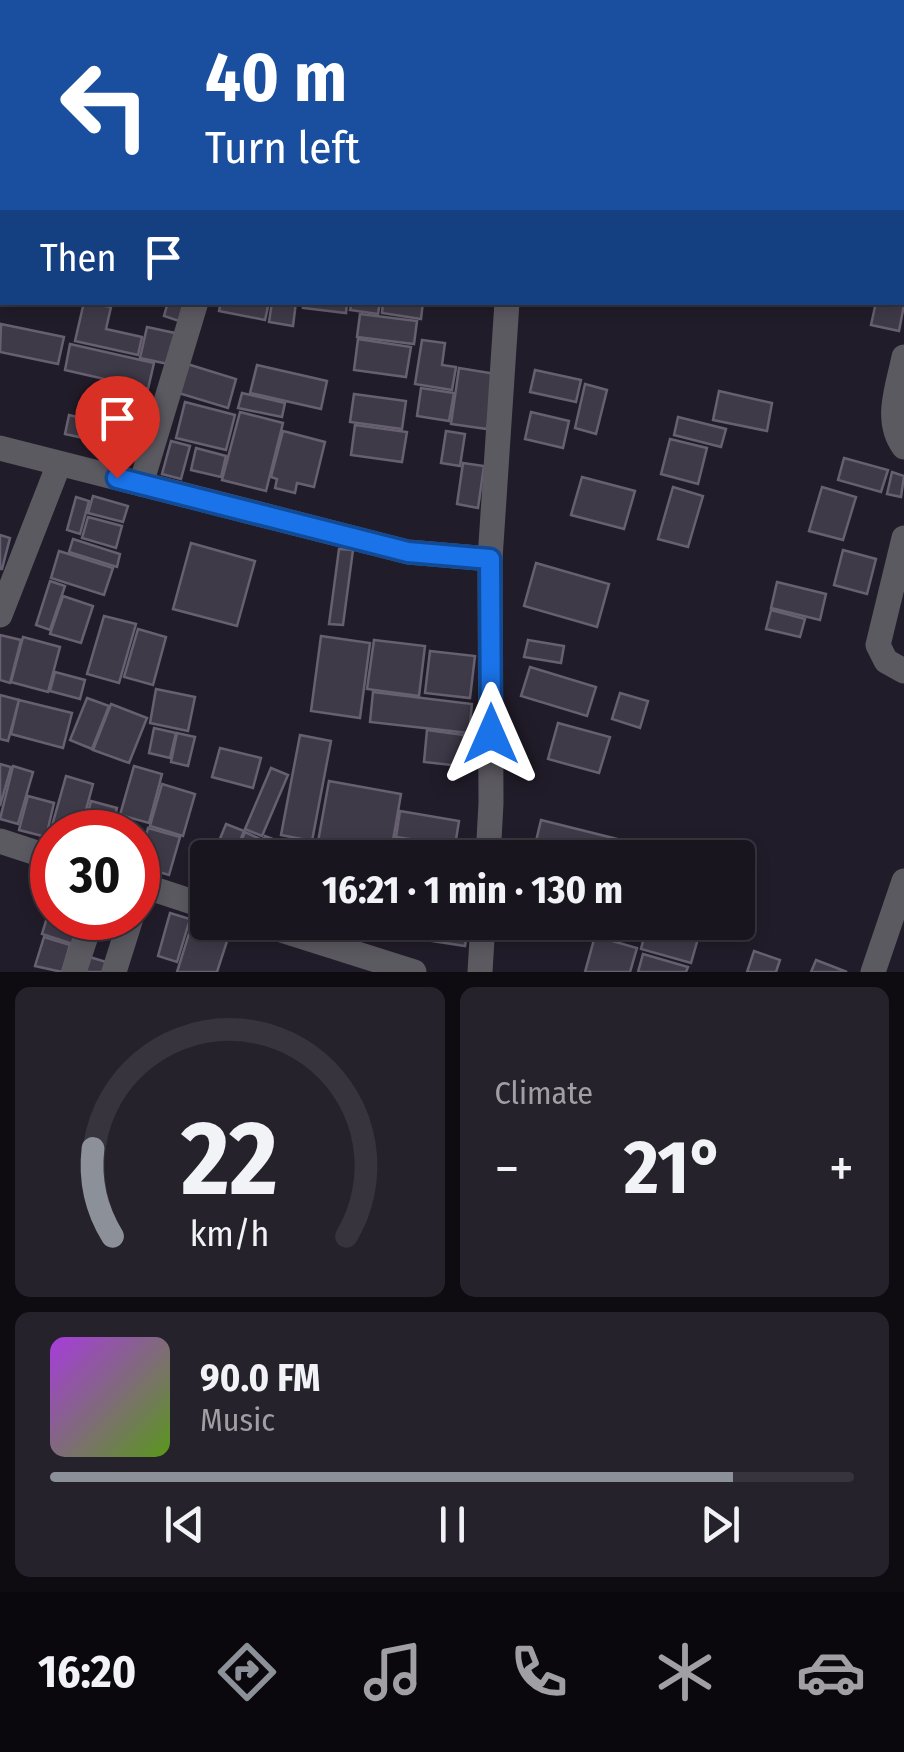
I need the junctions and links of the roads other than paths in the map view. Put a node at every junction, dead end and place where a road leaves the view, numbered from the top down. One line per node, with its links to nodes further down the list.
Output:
1 (195, 305): 7 (street)
2 (507, 305): 9 (street)
3 (904, 356): 5 (street)
4 (0, 448): 6 (street)
5 (904, 448)
6 (59, 464): 7 (street); 10 (street)
7 (141, 484): 9 (street)
8 (904, 538): 11 (street)
9 (490, 559): 12 (street)
10 (0, 614)
11 (904, 671)
12 (489, 840)
13 (0, 841): 14 (street)
14 (30, 851)
15 (904, 881): 26 (street)
16 (160, 894): 17 (street)
17 (190, 902)
18 (85, 940): 22 (street)
19 (124, 940): 23 (street)
20 (313, 940): 24 (street)
21 (482, 940): 25 (street)
22 (74, 972)
23 (114, 972)
24 (414, 972)
25 (480, 972)
26 (874, 972)

